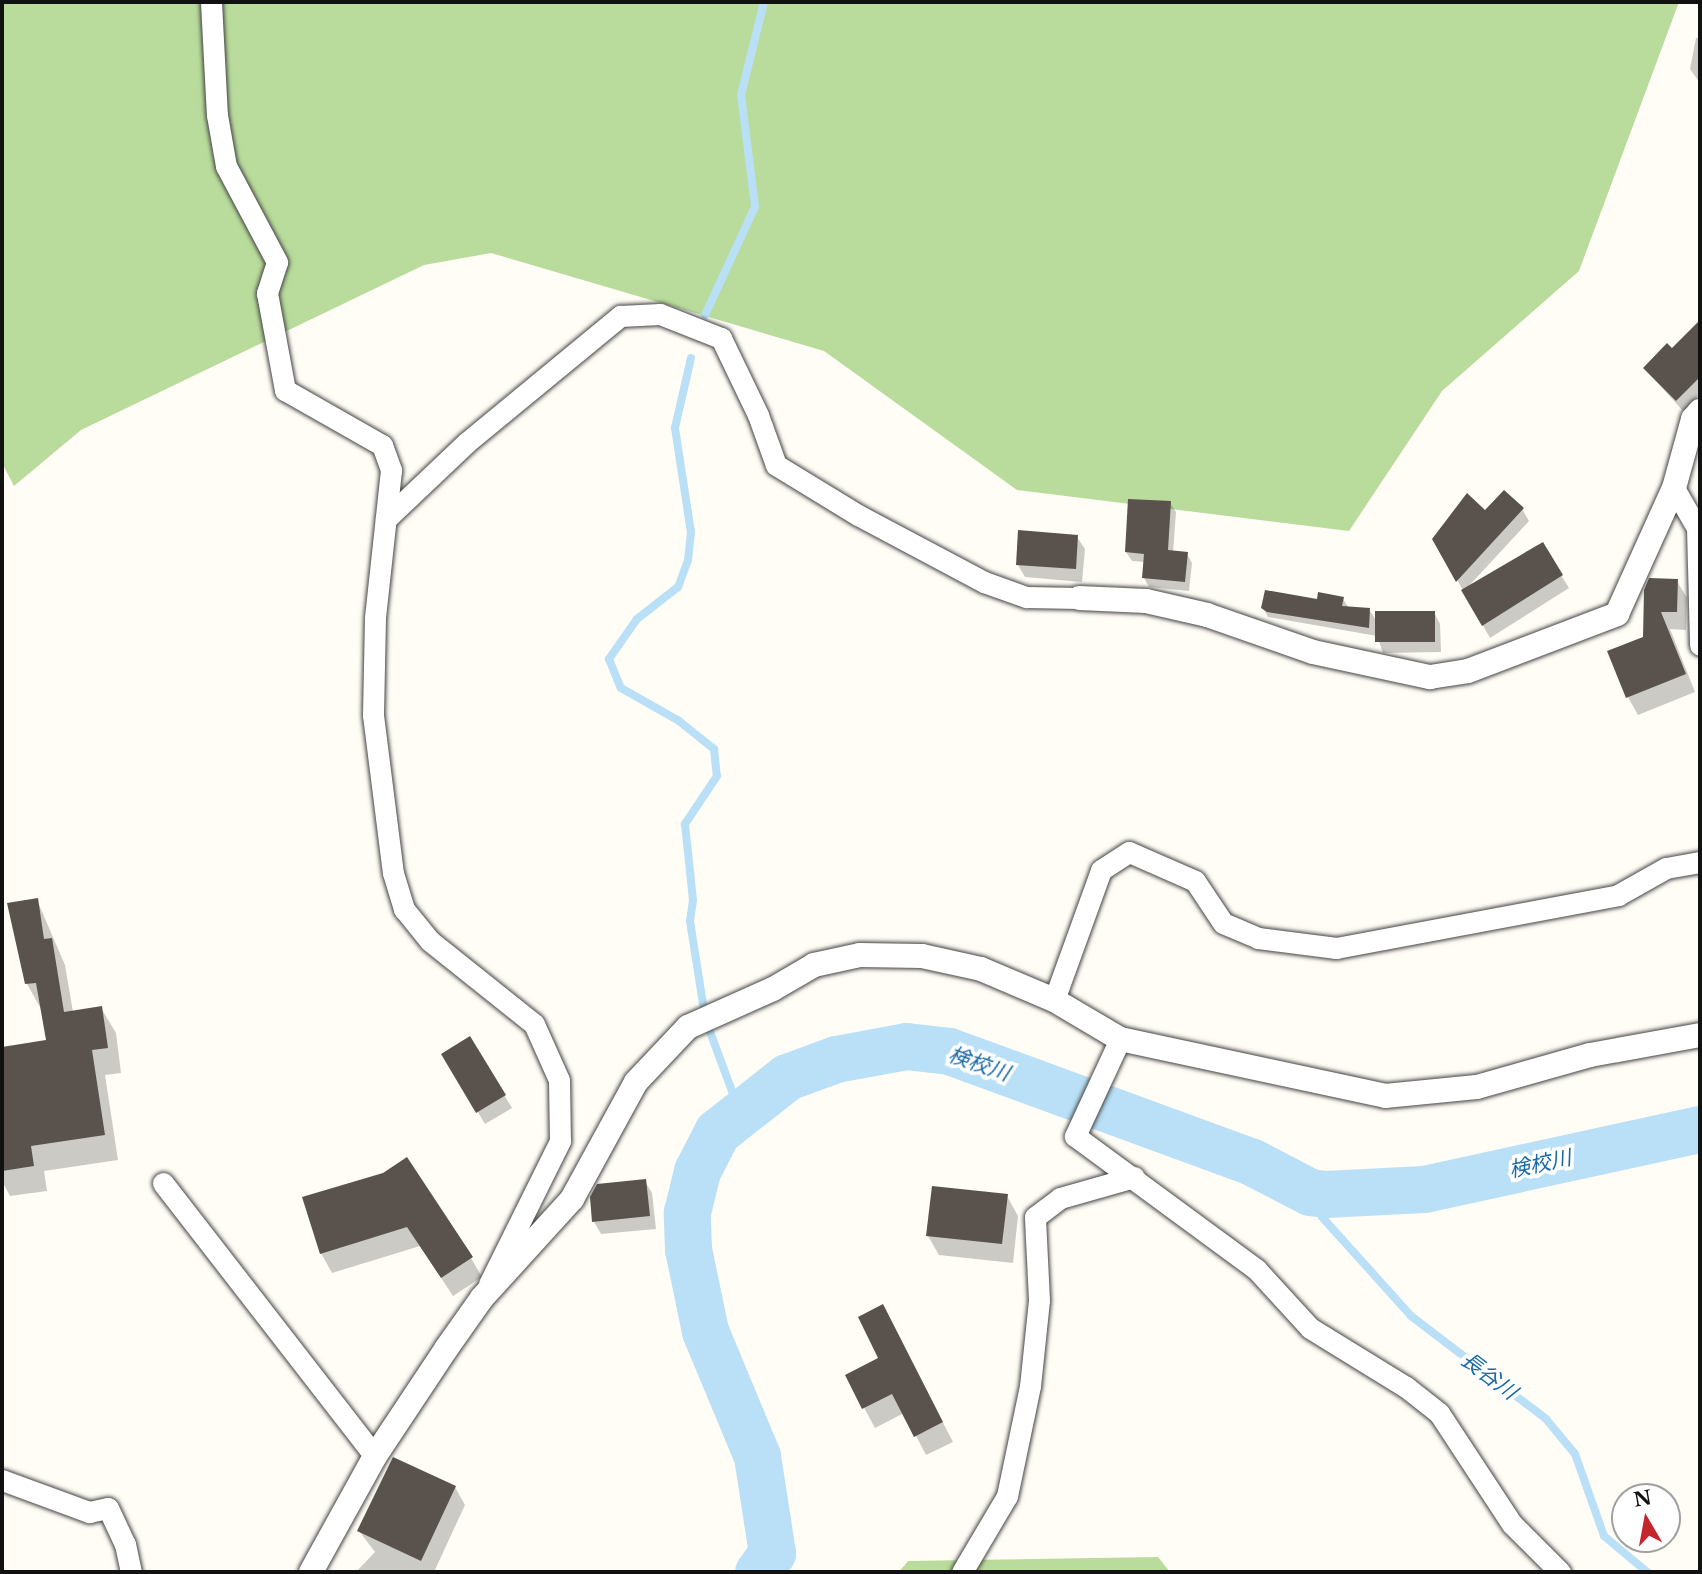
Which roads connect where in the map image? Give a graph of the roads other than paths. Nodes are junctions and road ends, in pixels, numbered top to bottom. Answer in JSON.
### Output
{"nodes":[{"id":1,"x":211,"y":2,"type":"edge"},
{"id":2,"x":1700,"y":411,"type":"edge"},
{"id":3,"x":1674,"y":488,"type":"junction"},
{"id":4,"x":386,"y":519,"type":"junction"},
{"id":5,"x":1079,"y":598,"type":"joint"},
{"id":6,"x":1700,"y":646,"type":"edge"},
{"id":7,"x":1700,"y":862,"type":"edge"},
{"id":8,"x":1054,"y":1000,"type":"junction"},
{"id":9,"x":1700,"y":1035,"type":"edge"},
{"id":10,"x":1121,"y":1038,"type":"junction"},
{"id":11,"x":1134,"y":1177,"type":"junction"},
{"id":12,"x":163,"y":1183,"type":"dead end"},
{"id":13,"x":482,"y":1298,"type":"junction"},
{"id":14,"x":375,"y":1457,"type":"junction"},
{"id":15,"x":2,"y":1480,"type":"edge"},
{"id":16,"x":131,"y":1572,"type":"edge"},
{"id":17,"x":311,"y":1572,"type":"edge"},
{"id":18,"x":961,"y":1572,"type":"edge"},
{"id":19,"x":1560,"y":1572,"type":"edge"}],
"edges":[{"from":1,"to":4,"type":"street"},
{"from":2,"to":3,"type":"street"},
{"from":3,"to":5,"type":"street"},
{"from":3,"to":6,"type":"street"},
{"from":4,"to":5,"type":"street"},
{"from":4,"to":13,"type":"street"},
{"from":7,"to":8,"type":"street"},
{"from":8,"to":10,"type":"street"},
{"from":8,"to":13,"type":"street"},
{"from":9,"to":10,"type":"street"},
{"from":10,"to":11,"type":"street"},
{"from":11,"to":18,"type":"street"},
{"from":11,"to":19,"type":"street"},
{"from":12,"to":14,"type":"street"},
{"from":13,"to":14,"type":"street"},
{"from":14,"to":17,"type":"street"},
{"from":15,"to":16,"type":"street"}]}
